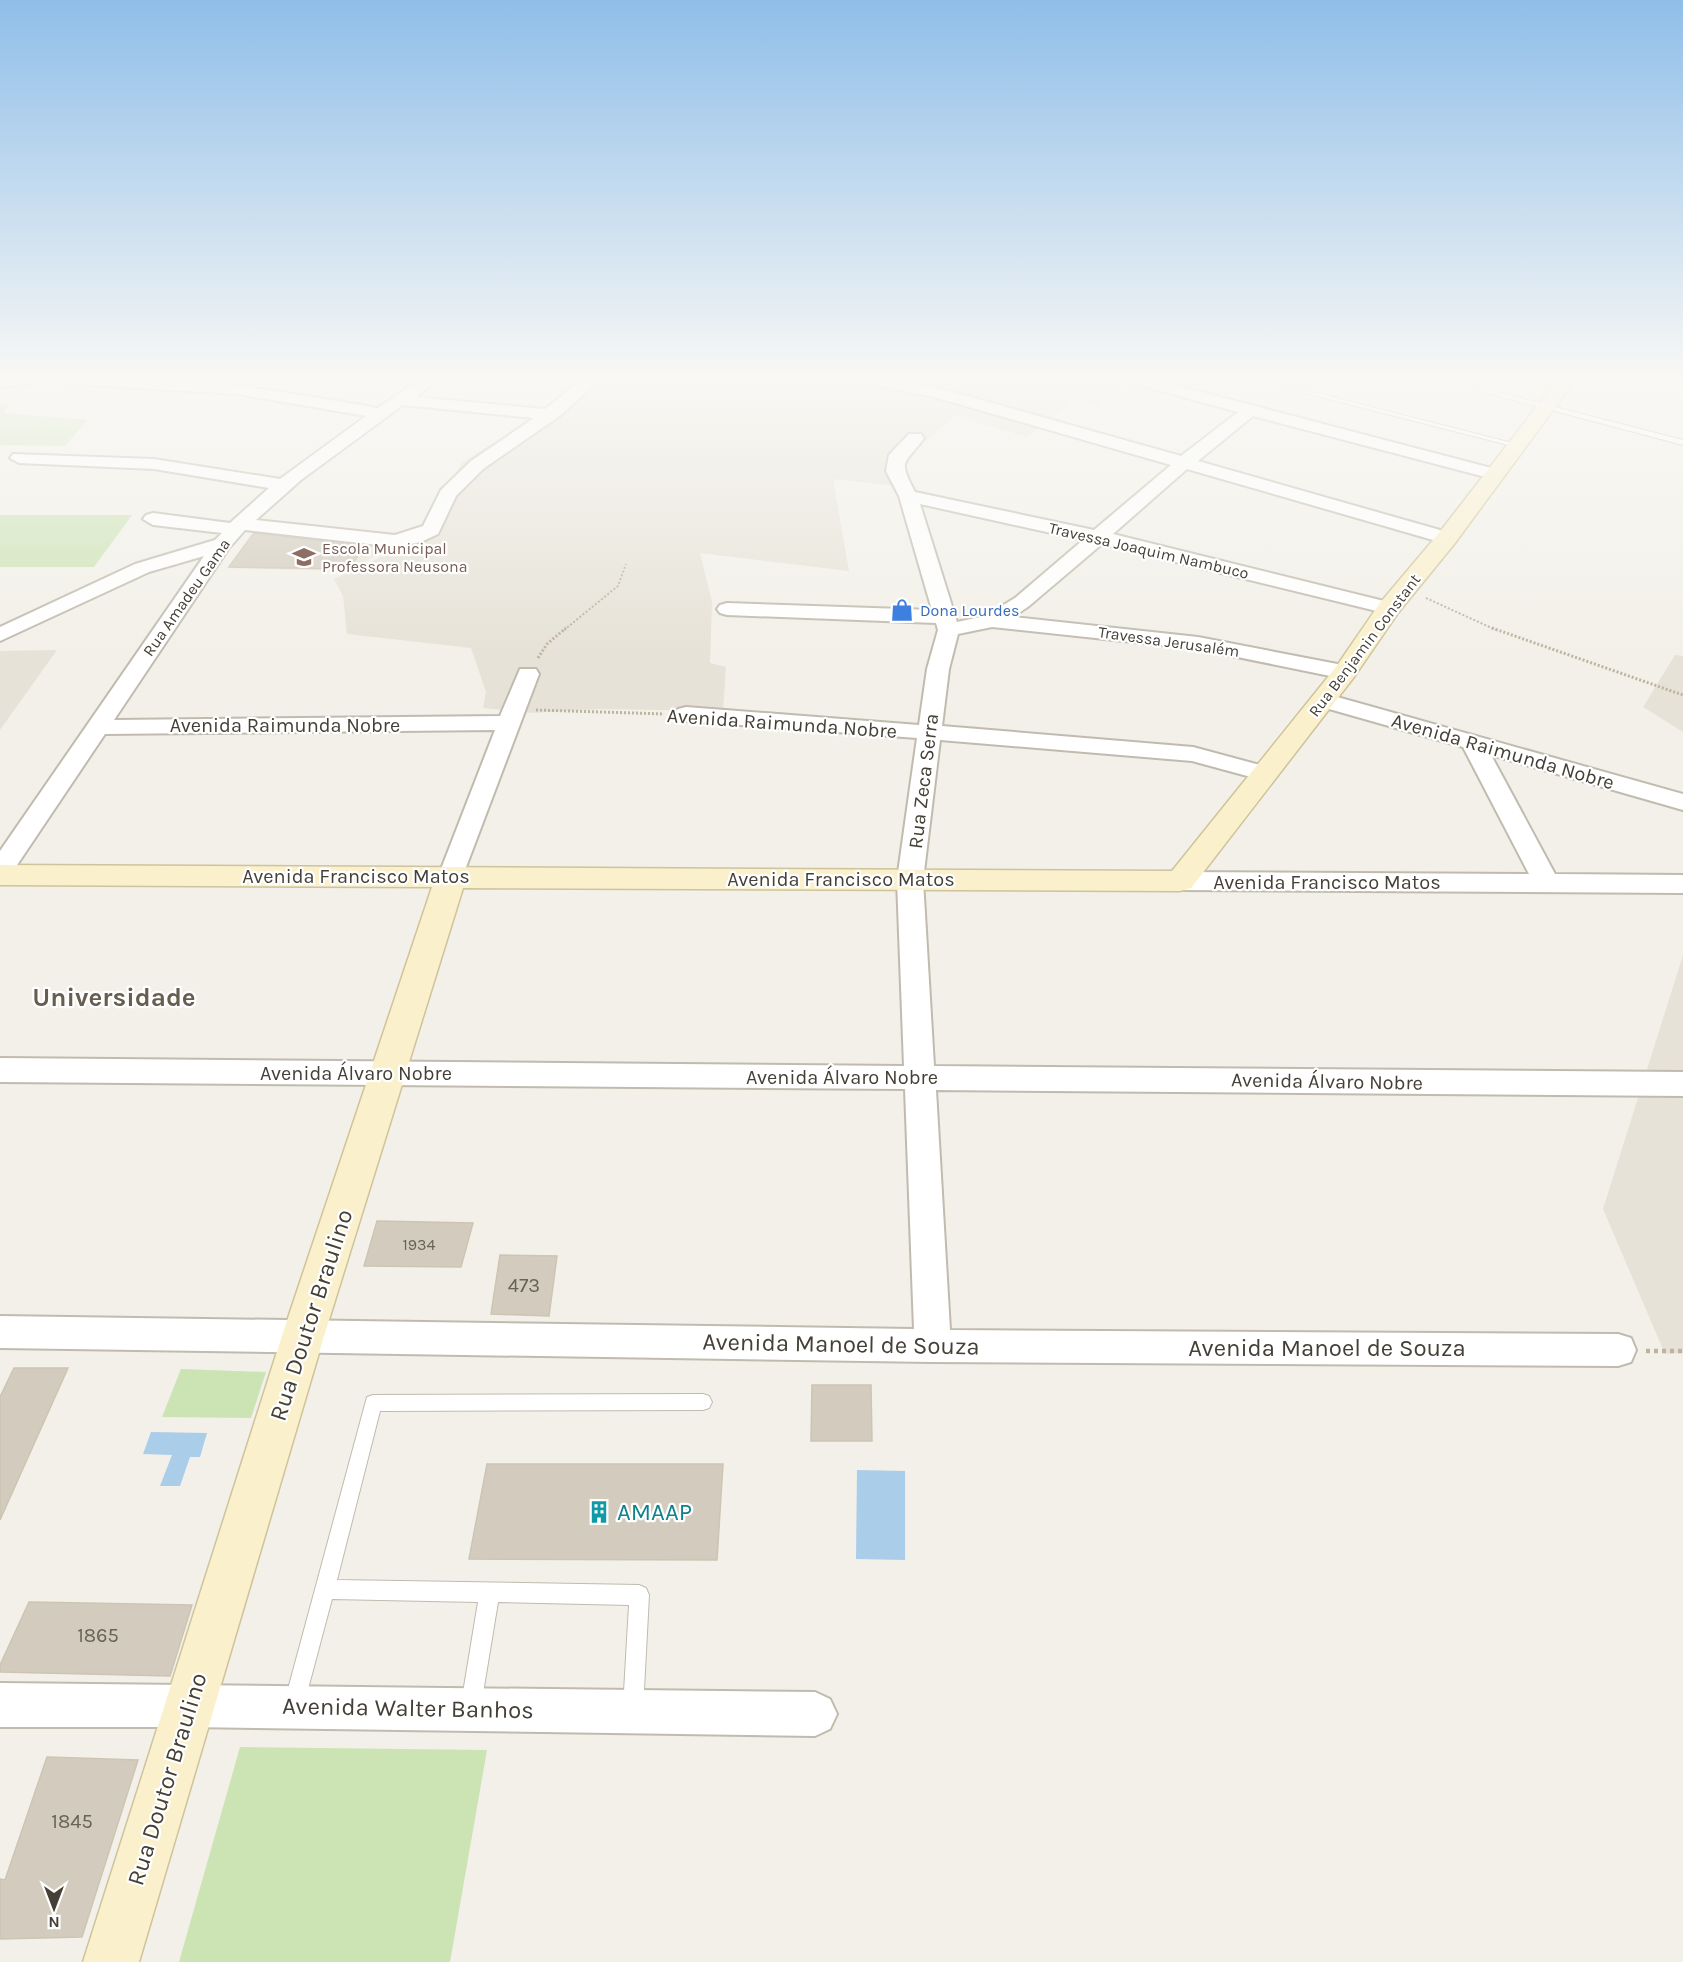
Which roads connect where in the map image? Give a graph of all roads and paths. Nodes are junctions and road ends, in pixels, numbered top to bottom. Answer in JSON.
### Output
{"nodes":[{"id":1,"x":196,"y":471,"type":"edge"},
{"id":2,"x":301,"y":471,"type":"edge"},
{"id":3,"x":471,"y":471,"type":"edge"},
{"id":4,"x":895,"y":471,"type":"edge"},
{"id":5,"x":1176,"y":471,"type":"edge"},
{"id":6,"x":1206,"y":471,"type":"edge"},
{"id":7,"x":1479,"y":471,"type":"edge"},
{"id":8,"x":1495,"y":471,"type":"edge"},
{"id":9,"x":1492,"y":474,"type":"junction"},
{"id":10,"x":283,"y":484,"type":"junction"},
{"id":11,"x":908,"y":496,"type":"junction"},
{"id":12,"x":153,"y":519,"type":"dead end"},
{"id":13,"x":232,"y":532,"type":"junction"},
{"id":14,"x":1099,"y":538,"type":"junction"},
{"id":15,"x":1447,"y":538,"type":"junction"},
{"id":16,"x":626,"y":564,"type":"dead end"},
{"id":17,"x":1405,"y":589,"type":"junction"},
{"id":18,"x":1389,"y":608,"type":"junction"},
{"id":19,"x":727,"y":609,"type":"dead end"},
{"id":20,"x":992,"y":621,"type":"junction"},
{"id":21,"x":946,"y":623,"type":"junction"},
{"id":22,"x":0,"y":635,"type":"edge"},
{"id":23,"x":1345,"y":672,"type":"junction"},
{"id":24,"x":528,"y":674,"type":"joint"},
{"id":25,"x":1683,"y":695,"type":"edge"},
{"id":26,"x":1323,"y":700,"type":"junction"},
{"id":27,"x":686,"y":714,"type":"joint"},
{"id":28,"x":512,"y":716,"type":"junction"},
{"id":29,"x":96,"y":727,"type":"junction"},
{"id":30,"x":928,"y":733,"type":"junction"},
{"id":31,"x":1472,"y":742,"type":"junction"},
{"id":32,"x":1262,"y":773,"type":"junction"},
{"id":33,"x":1683,"y":802,"type":"edge"},
{"id":34,"x":0,"y":872,"type":"edge"},
{"id":35,"x":451,"y":877,"type":"junction"},
{"id":36,"x":910,"y":880,"type":"junction"},
{"id":37,"x":1180,"y":881,"type":"junction"},
{"id":38,"x":1547,"y":884,"type":"junction"},
{"id":39,"x":1683,"y":884,"type":"edge"},
{"id":40,"x":0,"y":1070,"type":"edge"},
{"id":41,"x":388,"y":1073,"type":"junction"},
{"id":42,"x":921,"y":1077,"type":"junction"},
{"id":43,"x":1683,"y":1084,"type":"edge"},
{"id":44,"x":0,"y":1332,"type":"edge"},
{"id":45,"x":303,"y":1336,"type":"junction"},
{"id":46,"x":933,"y":1346,"type":"junction"},
{"id":47,"x":1618,"y":1350,"type":"joint"},
{"id":48,"x":1683,"y":1351,"type":"edge"},
{"id":49,"x":703,"y":1402,"type":"dead end"},
{"id":50,"x":325,"y":1589,"type":"junction"},
{"id":51,"x":490,"y":1591,"type":"junction"},
{"id":52,"x":0,"y":1705,"type":"edge"},
{"id":53,"x":190,"y":1705,"type":"junction"},
{"id":54,"x":294,"y":1706,"type":"junction"},
{"id":55,"x":470,"y":1709,"type":"junction"},
{"id":56,"x":633,"y":1711,"type":"junction"},
{"id":57,"x":815,"y":1714,"type":"dead end"},
{"id":58,"x":111,"y":1962,"type":"edge"}],
"edges":[{"from":1,"to":10,"type":"street"},
{"from":2,"to":10,"type":"street","name":"Rua Amadeu Gama"},
{"from":3,"to":13,"type":"street"},
{"from":4,"to":11,"type":"street"},
{"from":5,"to":14,"type":"street"},
{"from":6,"to":15,"type":"street"},
{"from":7,"to":9,"type":"street"},
{"from":8,"to":9,"type":"street","name":"Rua Benjamin Constant"},
{"from":9,"to":15,"type":"street","name":"Rua Benjamin Constant"},
{"from":10,"to":13,"type":"street","name":"Rua Amadeu Gama"},
{"from":11,"to":14,"type":"street","name":"Travessa Joaquim Nambuco"},
{"from":11,"to":21,"type":"street"},
{"from":12,"to":13,"type":"street"},
{"from":13,"to":22,"type":"street"},
{"from":13,"to":29,"type":"street","name":"Rua Amadeu Gama"},
{"from":14,"to":18,"type":"street","name":"Travessa Joaquim Nambuco"},
{"from":14,"to":20,"type":"street"},
{"from":15,"to":17,"type":"street","name":"Rua Benjamin Constant"},
{"from":16,"to":24,"type":"path"},
{"from":17,"to":18,"type":"street","name":"Rua Benjamin Constant"},
{"from":17,"to":25,"type":"path"},
{"from":18,"to":23,"type":"street","name":"Rua Benjamin Constant"},
{"from":19,"to":21,"type":"street"},
{"from":20,"to":21,"type":"street"},
{"from":20,"to":23,"type":"street","name":"Travessa Jerusalém"},
{"from":21,"to":30,"type":"street","name":"Rua Zeca Serra"},
{"from":23,"to":26,"type":"street","name":"Rua Benjamin Constant"},
{"from":24,"to":28,"type":"street","name":"Rua Doutor Braulino"},
{"from":26,"to":31,"type":"street","name":"Avenida Raimunda Nobre"},
{"from":26,"to":32,"type":"street","name":"Rua Benjamin Constant"},
{"from":27,"to":28,"type":"path","name":"Avenida Raimunda Nobre"},
{"from":27,"to":30,"type":"street","name":"Avenida Raimunda Nobre"},
{"from":28,"to":29,"type":"street","name":"Avenida Raimunda Nobre"},
{"from":28,"to":35,"type":"street","name":"Rua Doutor Braulino"},
{"from":29,"to":34,"type":"street","name":"Rua Amadeu Gama"},
{"from":30,"to":32,"type":"street","name":"Avenida Raimunda Nobre"},
{"from":30,"to":36,"type":"street","name":"Rua Zeca Serra"},
{"from":31,"to":33,"type":"street","name":"Avenida Raimunda Nobre"},
{"from":31,"to":38,"type":"street"},
{"from":32,"to":37,"type":"street","name":"Rua Benjamin Constant"},
{"from":34,"to":35,"type":"street","name":"Avenida Francisco Matos"},
{"from":35,"to":36,"type":"street","name":"Avenida Francisco Matos"},
{"from":35,"to":41,"type":"street","name":"Rua Doutor Braulino"},
{"from":36,"to":37,"type":"street","name":"Avenida Francisco Matos"},
{"from":36,"to":42,"type":"street","name":"Rua Zeca Serra"},
{"from":37,"to":38,"type":"street","name":"Avenida Francisco Matos"},
{"from":38,"to":39,"type":"street","name":"Avenida Francisco Matos"},
{"from":40,"to":41,"type":"street","name":"Avenida Álvaro Nobre"},
{"from":41,"to":42,"type":"street","name":"Avenida Álvaro Nobre"},
{"from":41,"to":45,"type":"street","name":"Rua Doutor Braulino"},
{"from":42,"to":43,"type":"street","name":"Avenida Álvaro Nobre"},
{"from":42,"to":46,"type":"street","name":"Rua Zeca Serra"},
{"from":44,"to":45,"type":"street","name":"Avenida Manoel de Souza"},
{"from":45,"to":46,"type":"street","name":"Avenida Manoel de Souza"},
{"from":45,"to":53,"type":"street","name":"Rua Doutor Braulino"},
{"from":46,"to":47,"type":"street","name":"Avenida Manoel de Souza"},
{"from":47,"to":48,"type":"path"},
{"from":49,"to":50,"type":"lane"},
{"from":50,"to":51,"type":"lane"},
{"from":50,"to":54,"type":"lane"},
{"from":51,"to":55,"type":"lane"},
{"from":51,"to":56,"type":"lane"},
{"from":52,"to":53,"type":"street","name":"Avenida Walter Banhos"},
{"from":53,"to":54,"type":"street","name":"Avenida Walter Banhos"},
{"from":53,"to":58,"type":"street","name":"Rua Doutor Braulino"},
{"from":54,"to":55,"type":"street","name":"Avenida Walter Banhos"},
{"from":55,"to":56,"type":"street","name":"Avenida Walter Banhos"},
{"from":56,"to":57,"type":"street","name":"Avenida Walter Banhos"}]}
